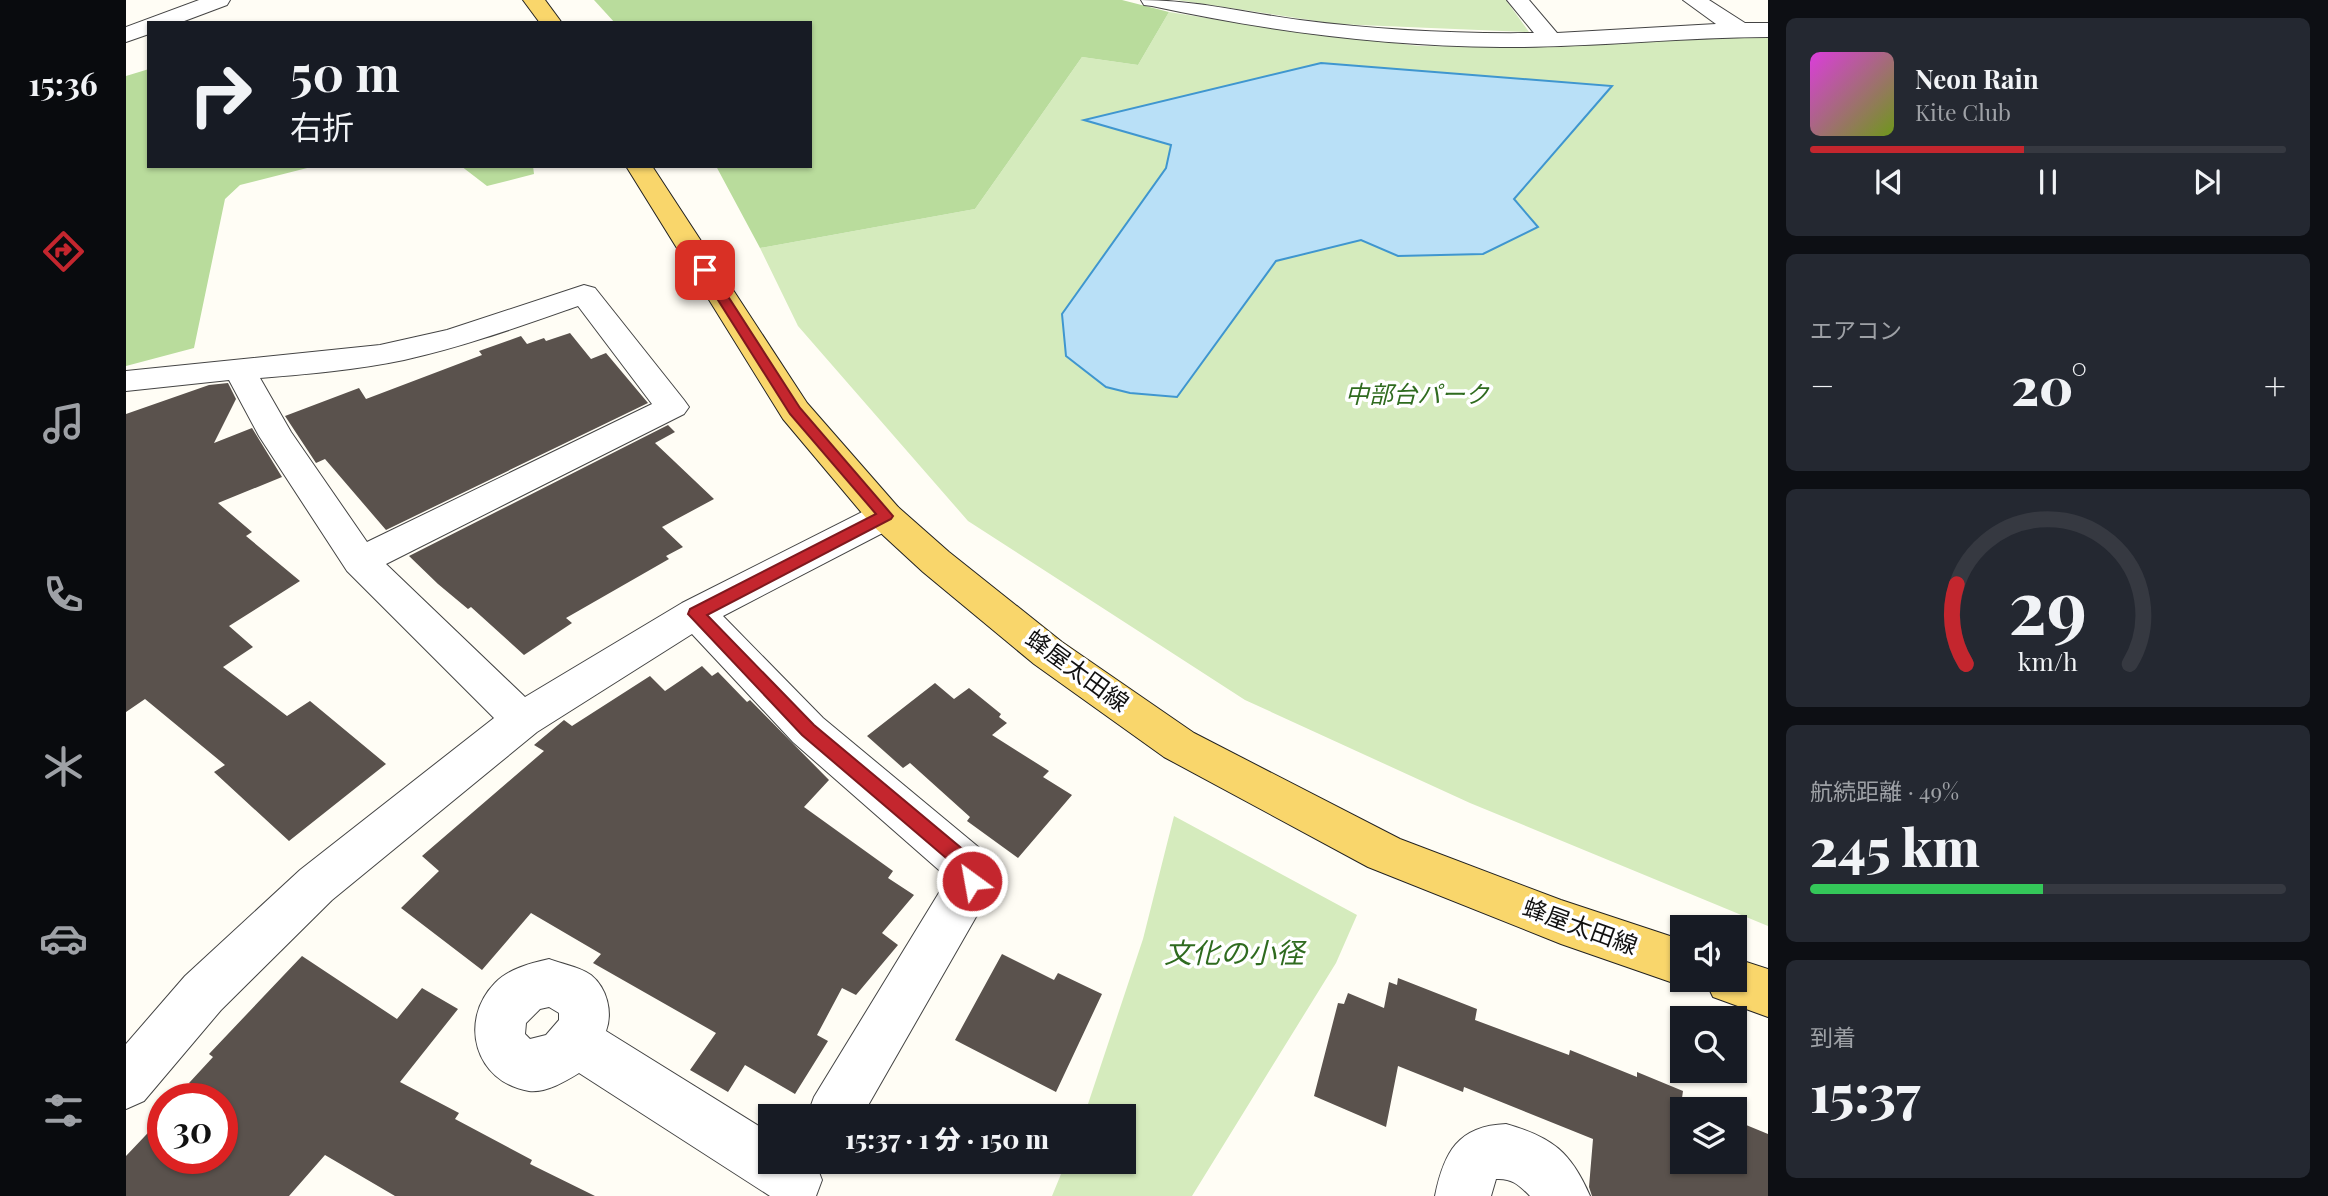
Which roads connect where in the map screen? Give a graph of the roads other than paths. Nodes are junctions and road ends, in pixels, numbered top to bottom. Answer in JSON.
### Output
{"nodes":[{"id":1,"x":219,"y":0,"type":"edge"},
{"id":2,"x":534,"y":0,"type":"edge"},
{"id":3,"x":1152,"y":0,"type":"edge"},
{"id":4,"x":1518,"y":0,"type":"edge"},
{"id":5,"x":1694,"y":0,"type":"edge"},
{"id":6,"x":163,"y":21,"type":"edge"},
{"id":7,"x":550,"y":21,"type":"edge"},
{"id":8,"x":147,"y":27,"type":"edge"},
{"id":9,"x":1739,"y":29,"type":"junction"},
{"id":10,"x":1768,"y":30,"type":"edge"},
{"id":11,"x":126,"y":35,"type":"edge"},
{"id":12,"x":1550,"y":40,"type":"junction"},
{"id":13,"x":640,"y":168,"type":"edge"},
{"id":14,"x":240,"y":371,"type":"junction"},
{"id":15,"x":126,"y":381,"type":"edge"},
{"id":16,"x":885,"y":516,"type":"junction"},
{"id":17,"x":360,"y":561,"type":"junction"},
{"id":18,"x":696,"y":614,"type":"junction"},
{"id":19,"x":522,"y":720,"type":"junction"},
{"id":20,"x":1670,"y":959,"type":"edge"},
{"id":21,"x":1747,"y":986,"type":"edge"},
{"id":22,"x":1768,"y":993,"type":"edge"},
{"id":23,"x":576,"y":1041,"type":"dead end"},
{"id":24,"x":126,"y":1083,"type":"edge"},
{"id":25,"x":840,"y":1104,"type":"edge"},
{"id":26,"x":796,"y":1179,"type":"edge"},
{"id":27,"x":1463,"y":1196,"type":"edge"},
{"id":28,"x":1562,"y":1196,"type":"edge"}],
"edges":[{"from":1,"to":6,"type":"street"},
{"from":2,"to":7,"type":"main road"},
{"from":3,"to":12,"type":"street"},
{"from":4,"to":12,"type":"street"},
{"from":5,"to":9,"type":"street"},
{"from":8,"to":11,"type":"street"},
{"from":9,"to":10,"type":"street"},
{"from":9,"to":12,"type":"street"},
{"from":13,"to":16,"type":"main road","name":"蜂屋太田線"},
{"from":14,"to":15,"type":"street"},
{"from":14,"to":17,"type":"street"},
{"from":14,"to":17,"type":"street"},
{"from":16,"to":18,"type":"street"},
{"from":16,"to":20,"type":"main road","name":"蜂屋太田線"},
{"from":17,"to":19,"type":"street"},
{"from":18,"to":19,"type":"street"},
{"from":18,"to":25,"type":"street"},
{"from":19,"to":24,"type":"street"},
{"from":21,"to":22,"type":"main road"},
{"from":23,"to":26,"type":"street"},
{"from":27,"to":28,"type":"street"}]}
